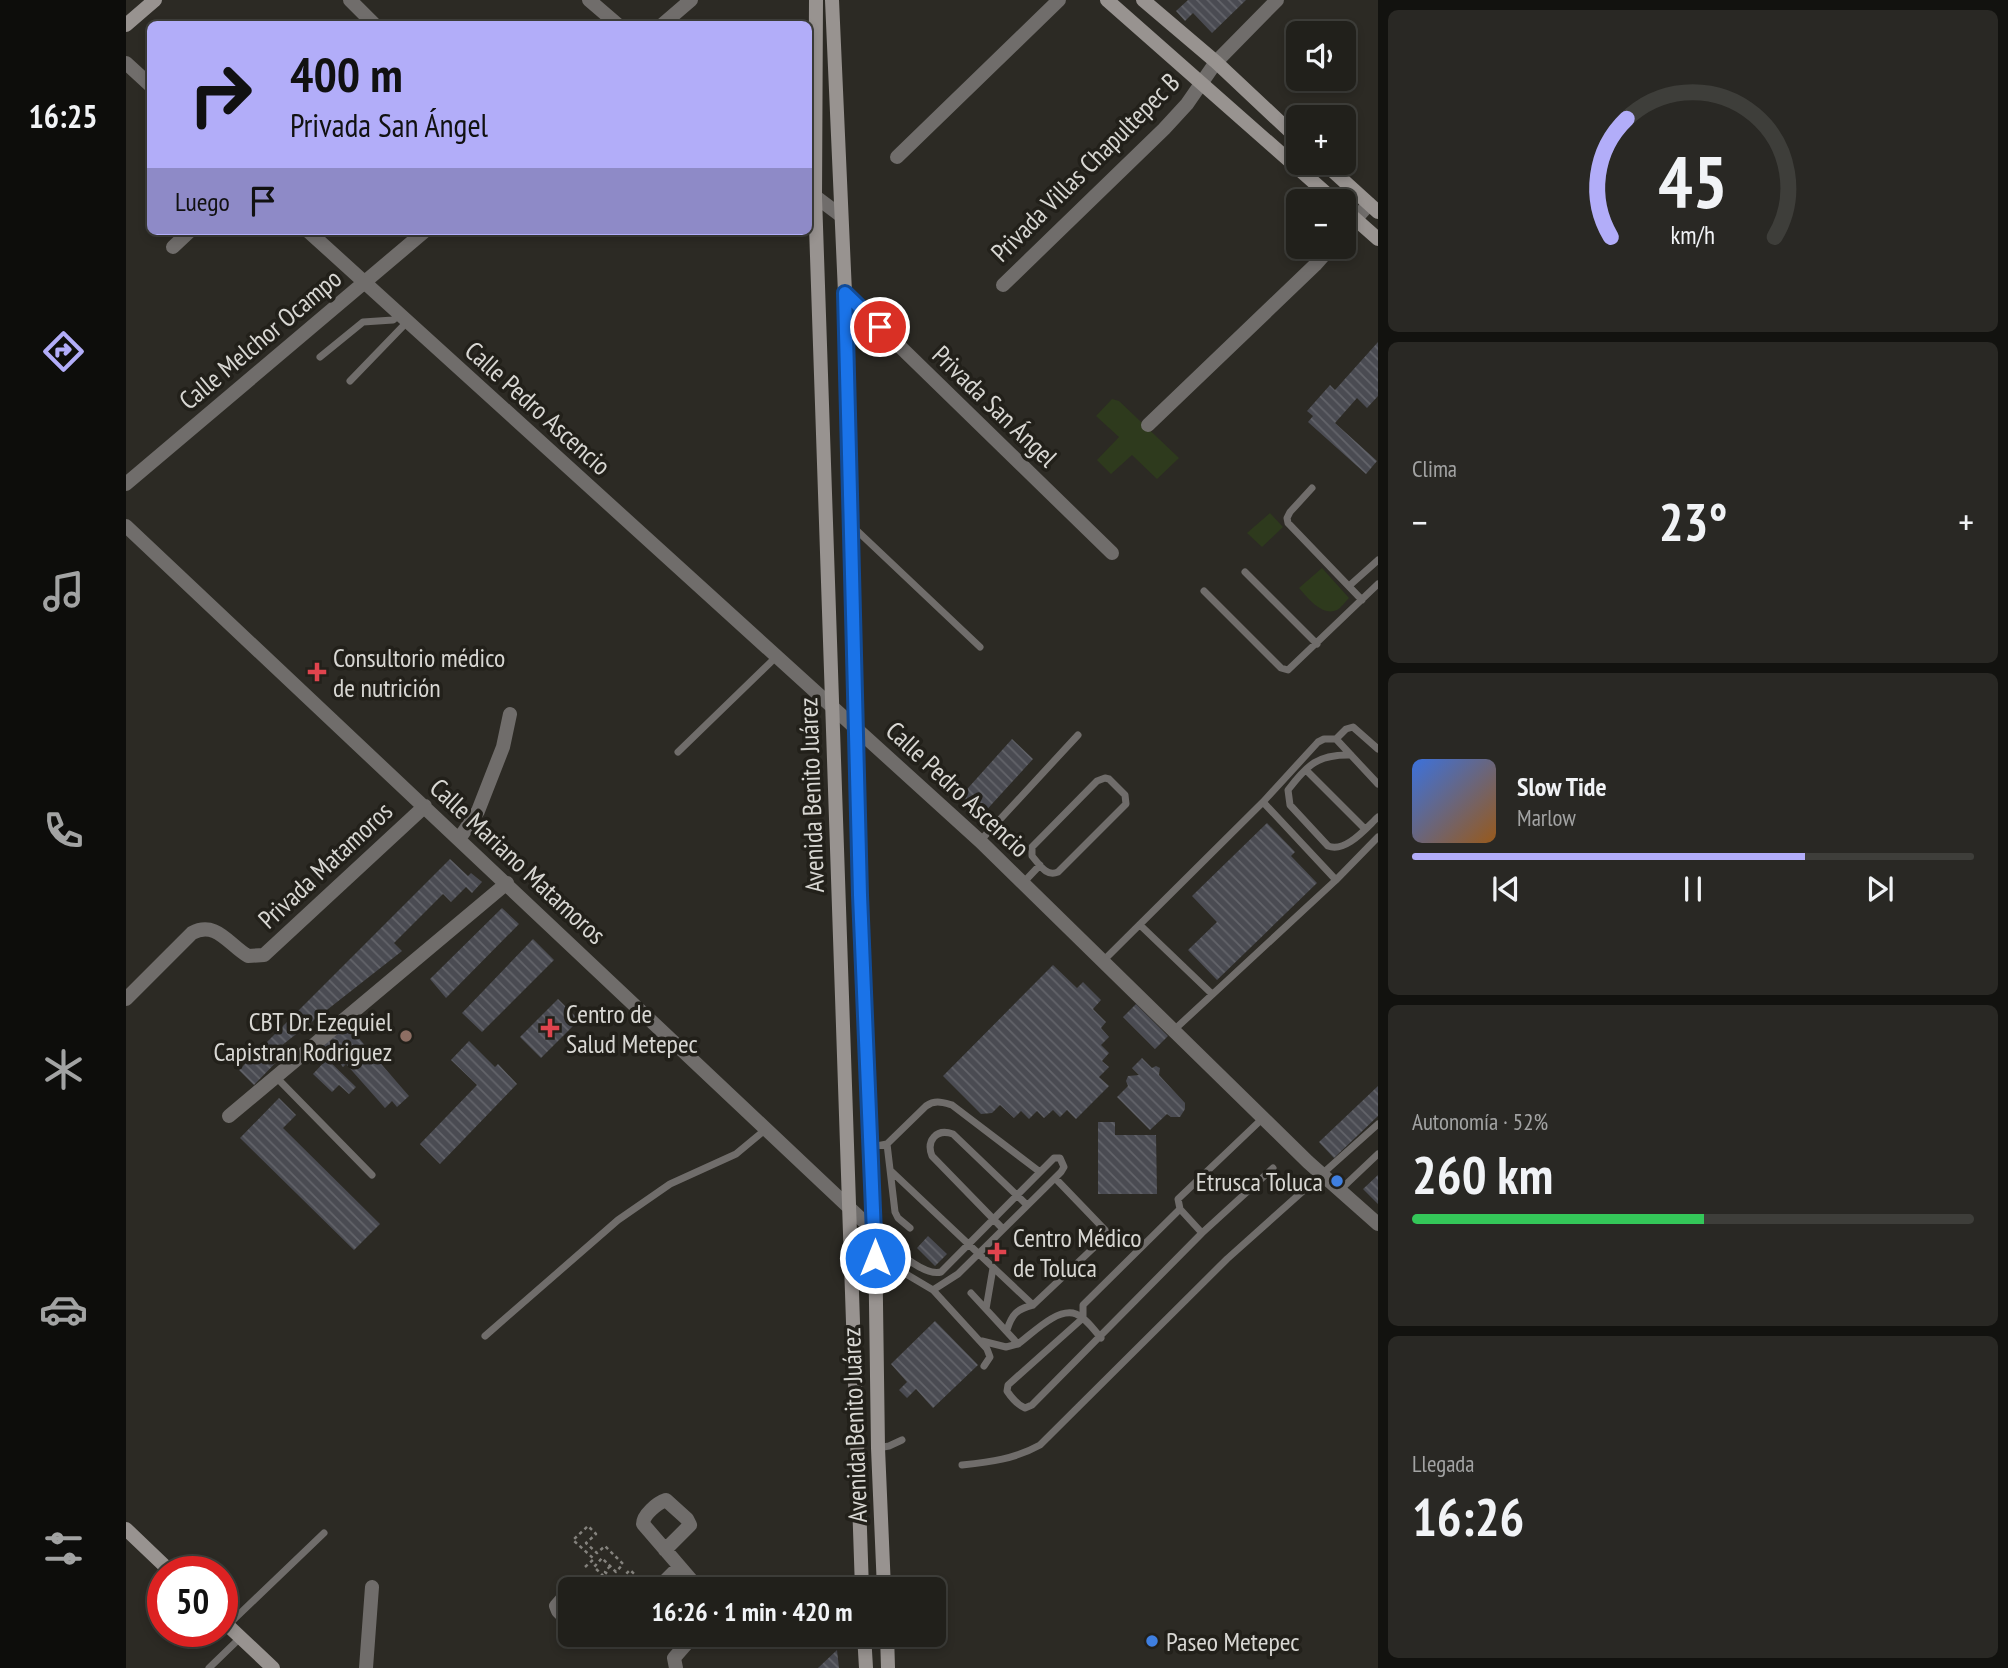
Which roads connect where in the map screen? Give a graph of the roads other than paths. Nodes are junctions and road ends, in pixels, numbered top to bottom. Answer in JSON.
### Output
{"nodes":[{"id":1,"x":155,"y":0,"type":"edge"},
{"id":2,"x":350,"y":0,"type":"edge"},
{"id":3,"x":589,"y":0,"type":"edge"},
{"id":4,"x":691,"y":0,"type":"edge"},
{"id":5,"x":816,"y":0,"type":"edge"},
{"id":6,"x":832,"y":0,"type":"edge"},
{"id":7,"x":1059,"y":0,"type":"edge"},
{"id":8,"x":1107,"y":0,"type":"edge"},
{"id":9,"x":1143,"y":0,"type":"edge"},
{"id":10,"x":1277,"y":0,"type":"edge"},
{"id":11,"x":371,"y":21,"type":"edge"},
{"id":12,"x":614,"y":21,"type":"edge"},
{"id":13,"x":666,"y":21,"type":"edge"},
{"id":14,"x":126,"y":25,"type":"edge"},
{"id":15,"x":1216,"y":62,"type":"junction"},
{"id":16,"x":126,"y":63,"type":"edge"},
{"id":17,"x":147,"y":82,"type":"edge"},
{"id":18,"x":1202,"y":83,"type":"junction"},
{"id":19,"x":1286,"y":128,"type":"edge"},
{"id":20,"x":1286,"y":142,"type":"edge"},
{"id":21,"x":1277,"y":148,"type":"junction"},
{"id":22,"x":897,"y":157,"type":"dead end"},
{"id":23,"x":1337,"y":175,"type":"edge"},
{"id":24,"x":1322,"y":189,"type":"edge"},
{"id":25,"x":812,"y":194,"type":"edge"},
{"id":26,"x":1374,"y":208,"type":"edge"},
{"id":27,"x":840,"y":215,"type":"junction"},
{"id":28,"x":1356,"y":219,"type":"edge"},
{"id":29,"x":1356,"y":221,"type":"edge"},
{"id":30,"x":1375,"y":231,"type":"edge"},
{"id":31,"x":186,"y":235,"type":"edge"},
{"id":32,"x":313,"y":235,"type":"edge"},
{"id":33,"x":420,"y":235,"type":"edge"},
{"id":34,"x":173,"y":247,"type":"dead end"},
{"id":35,"x":1320,"y":259,"type":"edge"},
{"id":36,"x":364,"y":283,"type":"junction"},
{"id":37,"x":1003,"y":285,"type":"dead end"},
{"id":38,"x":845,"y":293,"type":"junction"},
{"id":39,"x":403,"y":318,"type":"junction"},
{"id":40,"x":320,"y":357,"type":"dead end"},
{"id":41,"x":350,"y":382,"type":"dead end"},
{"id":42,"x":1148,"y":425,"type":"dead end"},
{"id":43,"x":126,"y":484,"type":"edge"},
{"id":44,"x":1312,"y":488,"type":"dead end"},
{"id":45,"x":852,"y":525,"type":"junction"},
{"id":46,"x":126,"y":526,"type":"edge"},
{"id":47,"x":1112,"y":553,"type":"dead end"},
{"id":48,"x":1378,"y":560,"type":"edge"},
{"id":49,"x":1245,"y":572,"type":"dead end"},
{"id":50,"x":1378,"y":584,"type":"edge"},
{"id":51,"x":1349,"y":586,"type":"junction"},
{"id":52,"x":1204,"y":592,"type":"dead end"},
{"id":53,"x":1362,"y":600,"type":"junction"},
{"id":54,"x":1317,"y":644,"type":"junction"},
{"id":55,"x":980,"y":647,"type":"dead end"},
{"id":56,"x":776,"y":657,"type":"junction"},
{"id":57,"x":833,"y":709,"type":"junction"},
{"id":58,"x":510,"y":714,"type":"dead end"},
{"id":59,"x":855,"y":727,"type":"junction"},
{"id":60,"x":1078,"y":735,"type":"dead end"},
{"id":61,"x":1336,"y":739,"type":"junction"},
{"id":62,"x":1378,"y":750,"type":"edge"},
{"id":63,"x":678,"y":752,"type":"dead end"},
{"id":64,"x":1350,"y":755,"type":"junction"},
{"id":65,"x":1306,"y":770,"type":"junction"},
{"id":66,"x":1378,"y":784,"type":"edge"},
{"id":67,"x":1262,"y":802,"type":"junction"},
{"id":68,"x":425,"y":806,"type":"junction"},
{"id":69,"x":1378,"y":817,"type":"edge"},
{"id":70,"x":1364,"y":828,"type":"junction"},
{"id":71,"x":1378,"y":837,"type":"edge"},
{"id":72,"x":459,"y":839,"type":"junction"},
{"id":73,"x":981,"y":841,"type":"junction"},
{"id":74,"x":1040,"y":865,"type":"junction"},
{"id":75,"x":1336,"y":880,"type":"junction"},
{"id":76,"x":506,"y":883,"type":"junction"},
{"id":77,"x":1023,"y":883,"type":"junction"},
{"id":78,"x":1140,"y":925,"type":"junction"},
{"id":79,"x":1103,"y":961,"type":"junction"},
{"id":80,"x":1212,"y":994,"type":"junction"},
{"id":81,"x":126,"y":999,"type":"edge"},
{"id":82,"x":1174,"y":1030,"type":"junction"},
{"id":83,"x":276,"y":1077,"type":"junction"},
{"id":84,"x":229,"y":1116,"type":"dead end"},
{"id":85,"x":1264,"y":1118,"type":"junction"},
{"id":86,"x":1378,"y":1124,"type":"edge"},
{"id":87,"x":765,"y":1130,"type":"junction"},
{"id":88,"x":887,"y":1143,"type":"junction"},
{"id":89,"x":870,"y":1147,"type":"junction"},
{"id":90,"x":1378,"y":1154,"type":"edge"},
{"id":91,"x":1273,"y":1168,"type":"dead end"},
{"id":92,"x":891,"y":1171,"type":"junction"},
{"id":93,"x":1040,"y":1172,"type":"junction"},
{"id":94,"x":372,"y":1175,"type":"dead end"},
{"id":95,"x":1323,"y":1175,"type":"junction"},
{"id":96,"x":1055,"y":1178,"type":"junction"},
{"id":97,"x":1340,"y":1190,"type":"junction"},
{"id":98,"x":1017,"y":1195,"type":"junction"},
{"id":99,"x":1027,"y":1205,"type":"junction"},
{"id":100,"x":848,"y":1209,"type":"junction"},
{"id":101,"x":1180,"y":1209,"type":"junction"},
{"id":102,"x":992,"y":1220,"type":"junction"},
{"id":103,"x":1378,"y":1224,"type":"edge"},
{"id":104,"x":910,"y":1228,"type":"dead end"},
{"id":105,"x":1003,"y":1229,"type":"junction"},
{"id":106,"x":875,"y":1232,"type":"junction"},
{"id":107,"x":1202,"y":1233,"type":"junction"},
{"id":108,"x":969,"y":1245,"type":"junction"},
{"id":109,"x":978,"y":1254,"type":"junction"},
{"id":110,"x":993,"y":1269,"type":"junction"},
{"id":111,"x":874,"y":1283,"type":"junction"},
{"id":112,"x":933,"y":1290,"type":"junction"},
{"id":113,"x":971,"y":1293,"type":"dead end"},
{"id":114,"x":1033,"y":1305,"type":"junction"},
{"id":115,"x":986,"y":1309,"type":"junction"},
{"id":116,"x":1083,"y":1318,"type":"junction"},
{"id":117,"x":1007,"y":1331,"type":"junction"},
{"id":118,"x":485,"y":1336,"type":"dead end"},
{"id":119,"x":1101,"y":1338,"type":"junction"},
{"id":120,"x":981,"y":1341,"type":"junction"},
{"id":121,"x":1018,"y":1344,"type":"junction"},
{"id":122,"x":984,"y":1366,"type":"dead end"},
{"id":123,"x":902,"y":1440,"type":"dead end"},
{"id":124,"x":878,"y":1448,"type":"junction"},
{"id":125,"x":962,"y":1465,"type":"dead end"},
{"id":126,"x":126,"y":1529,"type":"edge"},
{"id":127,"x":324,"y":1533,"type":"dead end"},
{"id":128,"x":665,"y":1550,"type":"dead end"},
{"id":129,"x":154,"y":1556,"type":"edge"},
{"id":130,"x":679,"y":1567,"type":"junction"},
{"id":131,"x":669,"y":1577,"type":"edge"},
{"id":132,"x":688,"y":1577,"type":"edge"},
{"id":133,"x":862,"y":1577,"type":"edge"},
{"id":134,"x":883,"y":1577,"type":"edge"},
{"id":135,"x":372,"y":1587,"type":"dead end"},
{"id":136,"x":238,"y":1611,"type":"edge"},
{"id":137,"x":240,"y":1637,"type":"joint"},
{"id":138,"x":684,"y":1647,"type":"edge"},
{"id":139,"x":865,"y":1647,"type":"edge"},
{"id":140,"x":887,"y":1647,"type":"edge"},
{"id":141,"x":209,"y":1668,"type":"edge"},
{"id":142,"x":273,"y":1668,"type":"edge"},
{"id":143,"x":366,"y":1668,"type":"edge"},
{"id":144,"x":676,"y":1668,"type":"edge"},
{"id":145,"x":866,"y":1668,"type":"edge"},
{"id":146,"x":888,"y":1668,"type":"edge"}],
"edges":[{"from":1,"to":14,"type":"main road"},
{"from":2,"to":11,"type":"street"},
{"from":3,"to":12,"type":"street"},
{"from":4,"to":13,"type":"street"},
{"from":5,"to":25,"type":"main road","name":"Avenida Benito Juárez"},
{"from":6,"to":27,"type":"main road","name":"Avenida Benito Juárez"},
{"from":7,"to":22,"type":"street"},
{"from":8,"to":18,"type":"main road"},
{"from":9,"to":15,"type":"main road"},
{"from":10,"to":15,"type":"street","name":"Privada Villas Chapultepec B"},
{"from":15,"to":18,"type":"street","name":"Privada Villas Chapultepec B"},
{"from":15,"to":19,"type":"main road"},
{"from":16,"to":17,"type":"street"},
{"from":18,"to":21,"type":"main road"},
{"from":18,"to":37,"type":"street","name":"Privada Villas Chapultepec B"},
{"from":20,"to":21,"type":"main road"},
{"from":21,"to":24,"type":"main road"},
{"from":23,"to":26,"type":"main road"},
{"from":25,"to":27,"type":"street"},
{"from":25,"to":57,"type":"main road","name":"Avenida Benito Juárez"},
{"from":26,"to":28,"type":"street"},
{"from":27,"to":38,"type":"main road","name":"Avenida Benito Juárez"},
{"from":29,"to":30,"type":"main road"},
{"from":31,"to":34,"type":"street"},
{"from":32,"to":36,"type":"street","name":"Calle Pedro Ascencio"},
{"from":33,"to":36,"type":"street","name":"Calle Melchor Ocampo"},
{"from":35,"to":42,"type":"street"},
{"from":36,"to":39,"type":"street","name":"Calle Pedro Ascencio"},
{"from":36,"to":43,"type":"street","name":"Calle Melchor Ocampo"},
{"from":38,"to":45,"type":"main road","name":"Avenida Benito Juárez"},
{"from":38,"to":47,"type":"street","name":"Privada San Ángel"},
{"from":39,"to":40,"type":"lane"},
{"from":39,"to":41,"type":"lane"},
{"from":39,"to":56,"type":"street","name":"Calle Pedro Ascencio"},
{"from":44,"to":51,"type":"lane"},
{"from":45,"to":55,"type":"lane"},
{"from":45,"to":59,"type":"main road","name":"Avenida Benito Juárez"},
{"from":46,"to":68,"type":"street","name":"Calle Mariano Matamoros"},
{"from":48,"to":51,"type":"lane"},
{"from":49,"to":54,"type":"lane"},
{"from":50,"to":53,"type":"lane"},
{"from":51,"to":53,"type":"lane"},
{"from":52,"to":54,"type":"lane"},
{"from":53,"to":54,"type":"lane"},
{"from":56,"to":57,"type":"street","name":"Calle Pedro Ascencio"},
{"from":56,"to":63,"type":"lane"},
{"from":57,"to":59,"type":"street","name":"Calle Pedro Ascencio"},
{"from":57,"to":100,"type":"main road","name":"Avenida Benito Juárez"},
{"from":58,"to":72,"type":"street"},
{"from":59,"to":73,"type":"street","name":"Calle Pedro Ascencio"},
{"from":59,"to":89,"type":"main road","name":"Avenida Benito Juárez"},
{"from":60,"to":73,"type":"lane"},
{"from":61,"to":62,"type":"lane"},
{"from":61,"to":64,"type":"lane"},
{"from":61,"to":67,"type":"lane"},
{"from":64,"to":65,"type":"lane"},
{"from":64,"to":66,"type":"lane"},
{"from":65,"to":70,"type":"lane"},
{"from":65,"to":70,"type":"lane"},
{"from":67,"to":75,"type":"lane"},
{"from":67,"to":78,"type":"lane"},
{"from":68,"to":72,"type":"street","name":"Calle Mariano Matamoros"},
{"from":68,"to":81,"type":"street","name":"Privada Matamoros"},
{"from":69,"to":70,"type":"lane"},
{"from":71,"to":75,"type":"lane"},
{"from":72,"to":76,"type":"street","name":"Calle Mariano Matamoros"},
{"from":73,"to":77,"type":"street","name":"Calle Pedro Ascencio"},
{"from":74,"to":74,"type":"lane"},
{"from":74,"to":77,"type":"lane"},
{"from":75,"to":80,"type":"lane"},
{"from":76,"to":83,"type":"street"},
{"from":76,"to":87,"type":"street","name":"Calle Mariano Matamoros"},
{"from":77,"to":79,"type":"street","name":"Calle Pedro Ascencio"},
{"from":78,"to":79,"type":"lane"},
{"from":78,"to":80,"type":"lane"},
{"from":79,"to":82,"type":"street","name":"Calle Pedro Ascencio"},
{"from":80,"to":82,"type":"lane"},
{"from":82,"to":85,"type":"street","name":"Calle Pedro Ascencio"},
{"from":83,"to":84,"type":"street"},
{"from":83,"to":94,"type":"lane"},
{"from":85,"to":95,"type":"street","name":"Calle Pedro Ascencio"},
{"from":85,"to":101,"type":"lane"},
{"from":86,"to":95,"type":"lane"},
{"from":87,"to":100,"type":"street","name":"Calle Mariano Matamoros"},
{"from":87,"to":118,"type":"lane"},
{"from":88,"to":89,"type":"lane"},
{"from":88,"to":92,"type":"lane"},
{"from":88,"to":93,"type":"lane"},
{"from":89,"to":106,"type":"main road","name":"Avenida Benito Juárez"},
{"from":90,"to":97,"type":"lane"},
{"from":91,"to":107,"type":"lane"},
{"from":92,"to":104,"type":"lane"},
{"from":92,"to":108,"type":"lane"},
{"from":93,"to":96,"type":"lane"},
{"from":93,"to":98,"type":"lane"},
{"from":95,"to":97,"type":"street","name":"Calle Pedro Ascencio"},
{"from":95,"to":125,"type":"lane"},
{"from":96,"to":99,"type":"lane"},
{"from":96,"to":114,"type":"lane"},
{"from":97,"to":103,"type":"street","name":"Calle Pedro Ascencio"},
{"from":98,"to":99,"type":"lane"},
{"from":98,"to":102,"type":"lane"},
{"from":98,"to":102,"type":"lane"},
{"from":99,"to":105,"type":"lane"},
{"from":100,"to":106,"type":"street","name":"Calle Mariano Matamoros"},
{"from":100,"to":133,"type":"main road","name":"Avenida Benito Juárez"},
{"from":101,"to":107,"type":"lane"},
{"from":101,"to":116,"type":"lane"},
{"from":102,"to":105,"type":"lane"},
{"from":102,"to":108,"type":"lane"},
{"from":105,"to":109,"type":"lane"},
{"from":106,"to":108,"type":"lane"},
{"from":106,"to":111,"type":"main road","name":"Avenida Benito Juárez"},
{"from":107,"to":119,"type":"lane"},
{"from":108,"to":109,"type":"lane"},
{"from":109,"to":110,"type":"lane"},
{"from":109,"to":112,"type":"lane"},
{"from":110,"to":114,"type":"lane"},
{"from":110,"to":115,"type":"lane"},
{"from":111,"to":112,"type":"lane"},
{"from":111,"to":124,"type":"main road","name":"Avenida Benito Juárez"},
{"from":112,"to":120,"type":"lane"},
{"from":113,"to":115,"type":"lane"},
{"from":114,"to":117,"type":"lane"},
{"from":115,"to":117,"type":"lane"},
{"from":116,"to":119,"type":"lane"},
{"from":116,"to":119,"type":"lane"},
{"from":116,"to":121,"type":"lane"},
{"from":117,"to":121,"type":"lane"},
{"from":120,"to":121,"type":"lane"},
{"from":120,"to":122,"type":"lane"},
{"from":123,"to":124,"type":"lane"},
{"from":124,"to":134,"type":"main road","name":"Avenida Benito Juárez"},
{"from":126,"to":129,"type":"main road"},
{"from":127,"to":136,"type":"lane"},
{"from":128,"to":130,"type":"street"},
{"from":130,"to":131,"type":"street"},
{"from":130,"to":132,"type":"street"},
{"from":135,"to":143,"type":"street"},
{"from":137,"to":141,"type":"lane"},
{"from":137,"to":142,"type":"main road"},
{"from":138,"to":144,"type":"street"},
{"from":139,"to":145,"type":"main road"},
{"from":140,"to":146,"type":"main road"}]}
